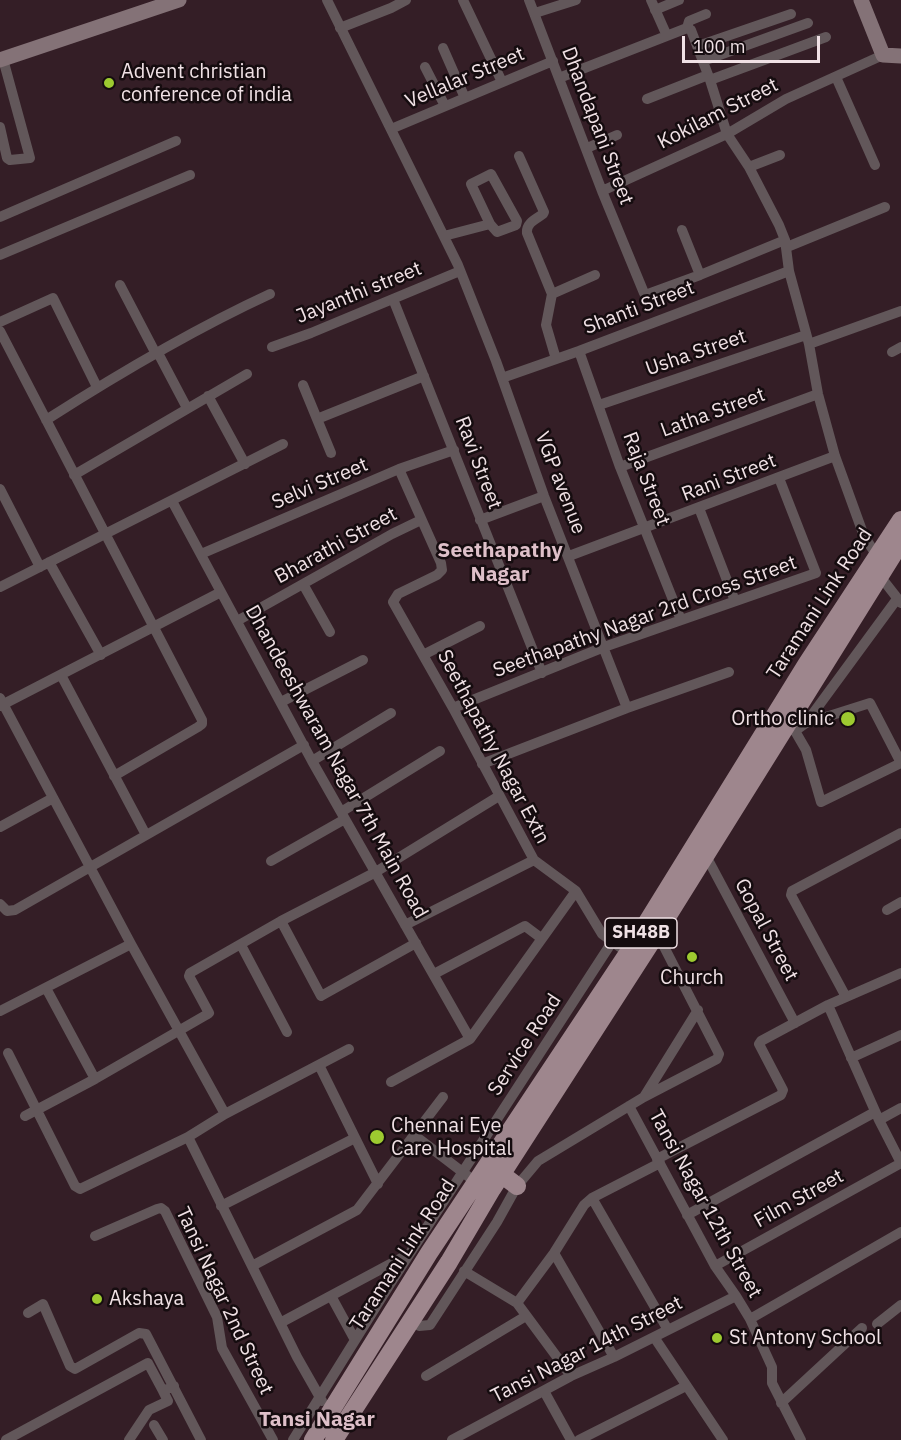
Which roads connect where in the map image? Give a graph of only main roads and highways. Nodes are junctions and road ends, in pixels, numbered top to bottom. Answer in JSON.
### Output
{"nodes":[{"id":1,"x":901,"y":520,"type":"edge"},
{"id":2,"x":901,"y":542,"type":"edge"},
{"id":3,"x":793,"y":701,"type":"junction"},
{"id":4,"x":495,"y":1169,"type":"junction"},
{"id":5,"x":517,"y":1186,"type":"road end"},
{"id":6,"x":480,"y":1208,"type":"junction"},
{"id":7,"x":444,"y":1226,"type":"junction"},
{"id":8,"x":313,"y":1440,"type":"edge"},
{"id":9,"x":323,"y":1440,"type":"edge"},
{"id":10,"x":334,"y":1440,"type":"edge"}],
"edges":[{"from":1,"to":3,"type":"main road","name":"Taramani Link Road","number":"SH48B"},
{"from":2,"to":3,"type":"main road","name":"Taramani Link Road","number":"SH48B"},
{"from":3,"to":4,"type":"main road","name":"Taramani Link Road","number":"SH48B"},
{"from":3,"to":4,"type":"main road","name":"Taramani Link Road","number":"SH48B"},
{"from":4,"to":5,"type":"main road"},
{"from":4,"to":6,"type":"main road","name":"Taramani Link Road","number":"SH48B"},
{"from":4,"to":7,"type":"main road","name":"Taramani Link Road","number":"SH48B"},
{"from":6,"to":7,"type":"main road"},
{"from":6,"to":10,"type":"main road","name":"Taramani Link Road","number":"SH48B"},
{"from":7,"to":8,"type":"main road","name":"Taramani Link Road","number":"SH48B"},
{"from":7,"to":9,"type":"main road"}]}
